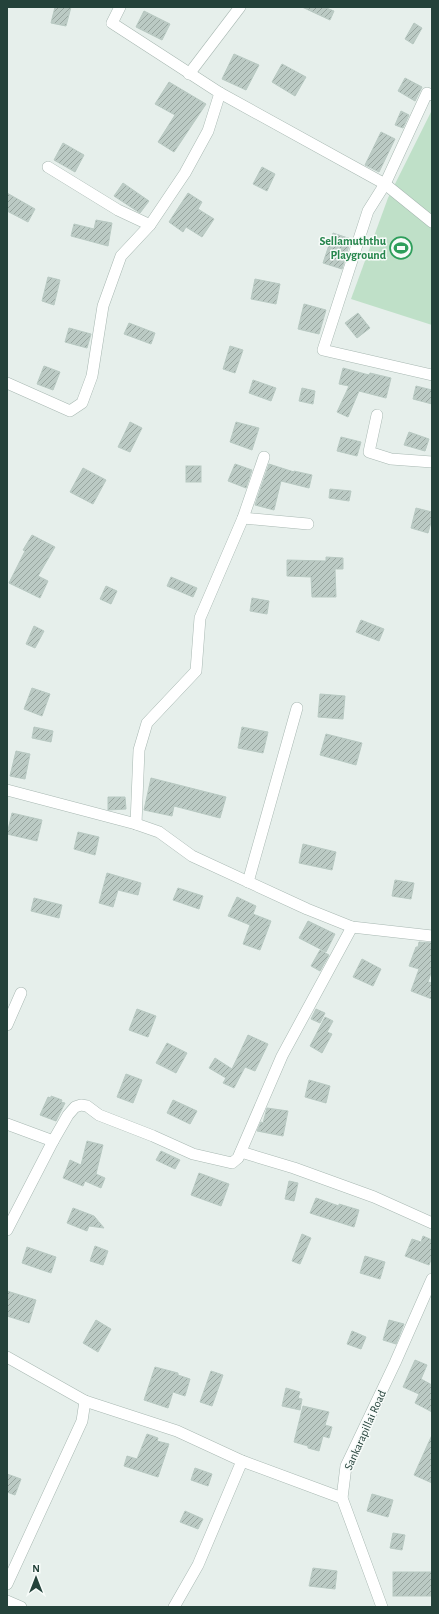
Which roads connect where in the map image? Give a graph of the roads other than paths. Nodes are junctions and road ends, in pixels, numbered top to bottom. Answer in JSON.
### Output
{"nodes":[{"id":1,"x":120,"y":7,"type":"edge"},
{"id":2,"x":240,"y":7,"type":"edge"},
{"id":3,"x":189,"y":74,"type":"junction"},
{"id":4,"x":220,"y":93,"type":"junction"},
{"id":5,"x":432,"y":95,"type":"edge"},
{"id":6,"x":48,"y":167,"type":"dead end"},
{"id":7,"x":385,"y":184,"type":"junction"},
{"id":8,"x":432,"y":222,"type":"edge"},
{"id":9,"x":150,"y":225,"type":"junction"},
{"id":10,"x":432,"y":375,"type":"edge"},
{"id":11,"x":7,"y":383,"type":"edge"},
{"id":12,"x":376,"y":415,"type":"dead end"},
{"id":13,"x":264,"y":457,"type":"dead end"},
{"id":14,"x":432,"y":462,"type":"edge"},
{"id":15,"x":243,"y":518,"type":"junction"},
{"id":16,"x":308,"y":524,"type":"dead end"},
{"id":17,"x":297,"y":708,"type":"dead end"},
{"id":18,"x":7,"y":790,"type":"edge"},
{"id":19,"x":136,"y":824,"type":"junction"},
{"id":20,"x":248,"y":882,"type":"junction"},
{"id":21,"x":352,"y":927,"type":"junction"},
{"id":22,"x":432,"y":936,"type":"edge"},
{"id":23,"x":21,"y":993,"type":"dead end"},
{"id":24,"x":7,"y":1025,"type":"edge"},
{"id":25,"x":7,"y":1124,"type":"edge"},
{"id":26,"x":53,"y":1141,"type":"junction"},
{"id":27,"x":241,"y":1152,"type":"junction"},
{"id":28,"x":432,"y":1223,"type":"edge"},
{"id":29,"x":7,"y":1230,"type":"edge"},
{"id":30,"x":432,"y":1279,"type":"edge"},
{"id":31,"x":7,"y":1356,"type":"edge"},
{"id":32,"x":85,"y":1402,"type":"junction"},
{"id":33,"x":242,"y":1461,"type":"junction"},
{"id":34,"x":342,"y":1498,"type":"junction"},
{"id":35,"x":7,"y":1584,"type":"edge"},
{"id":36,"x":7,"y":1601,"type":"edge"},
{"id":37,"x":21,"y":1607,"type":"edge"},
{"id":38,"x":174,"y":1607,"type":"edge"},
{"id":39,"x":382,"y":1607,"type":"edge"}],
"edges":[{"from":1,"to":3,"type":"street"},
{"from":2,"to":3,"type":"street"},
{"from":3,"to":4,"type":"street"},
{"from":4,"to":7,"type":"street"},
{"from":4,"to":9,"type":"street"},
{"from":5,"to":7,"type":"street"},
{"from":6,"to":9,"type":"street"},
{"from":7,"to":8,"type":"street"},
{"from":7,"to":10,"type":"street"},
{"from":9,"to":11,"type":"street"},
{"from":12,"to":14,"type":"street"},
{"from":13,"to":15,"type":"street"},
{"from":15,"to":16,"type":"street"},
{"from":15,"to":19,"type":"street"},
{"from":17,"to":20,"type":"street"},
{"from":18,"to":19,"type":"street"},
{"from":19,"to":20,"type":"street"},
{"from":20,"to":21,"type":"street"},
{"from":21,"to":22,"type":"street"},
{"from":21,"to":27,"type":"street"},
{"from":23,"to":24,"type":"street"},
{"from":25,"to":26,"type":"street"},
{"from":26,"to":27,"type":"street"},
{"from":26,"to":29,"type":"street"},
{"from":27,"to":28,"type":"street"},
{"from":30,"to":34,"type":"street","name":"Sankarapillai Road"},
{"from":31,"to":32,"type":"street"},
{"from":32,"to":33,"type":"street"},
{"from":32,"to":35,"type":"street"},
{"from":33,"to":34,"type":"street"},
{"from":33,"to":38,"type":"street"},
{"from":34,"to":39,"type":"street","name":"Sankarapillai Road"},
{"from":36,"to":37,"type":"street"}]}
